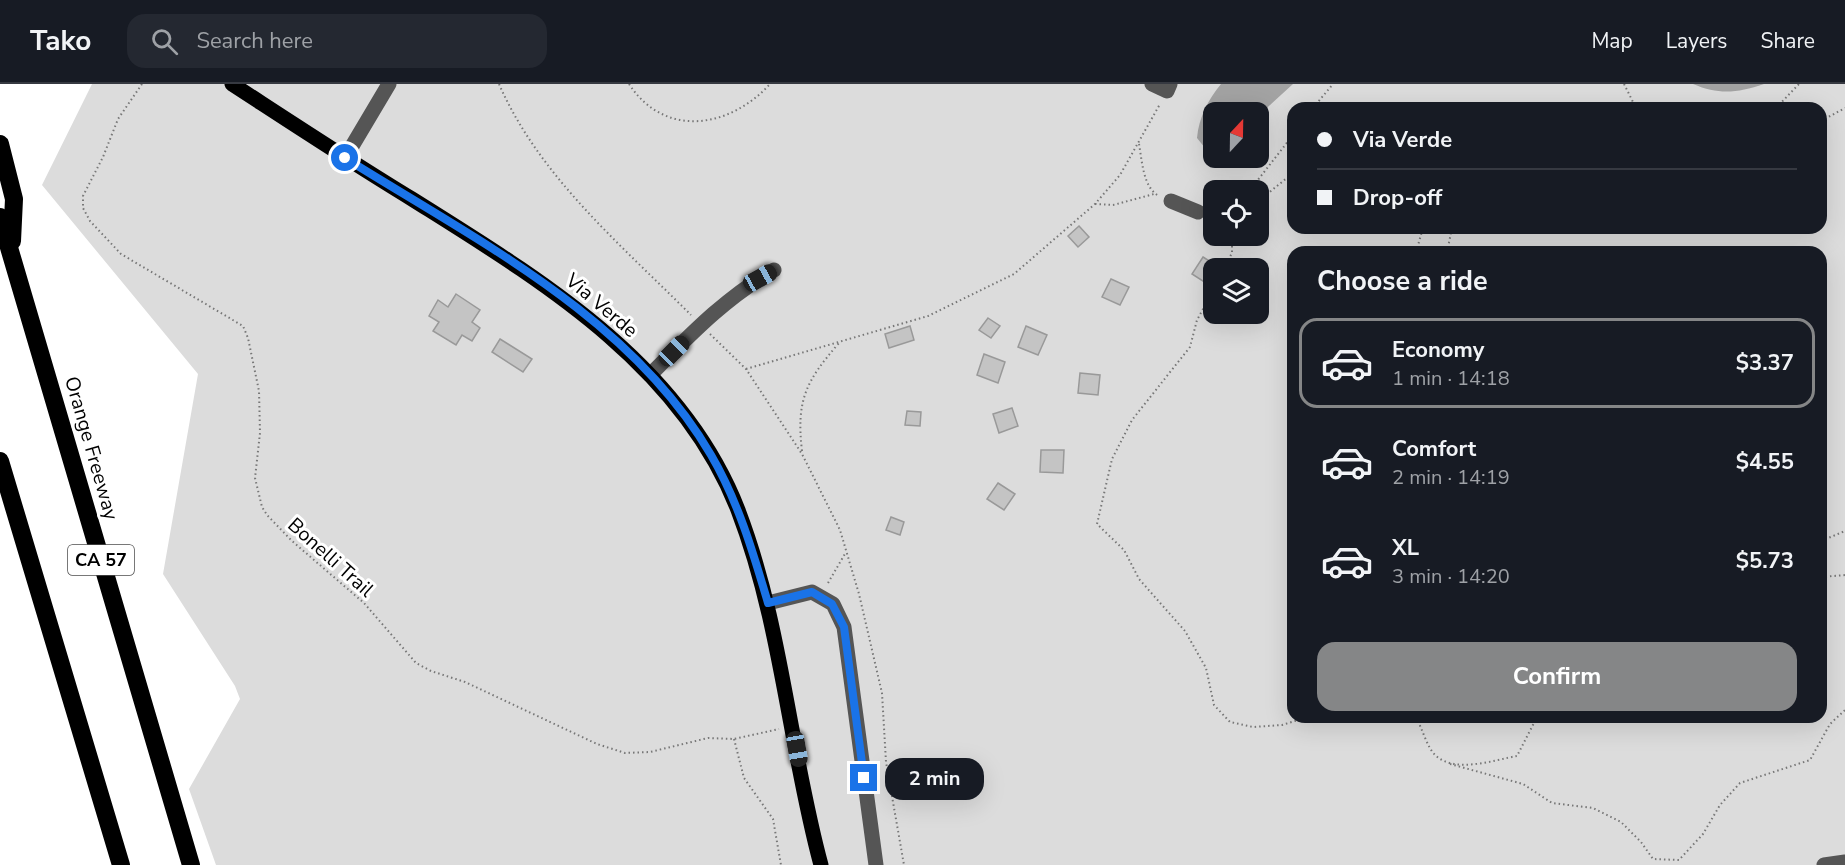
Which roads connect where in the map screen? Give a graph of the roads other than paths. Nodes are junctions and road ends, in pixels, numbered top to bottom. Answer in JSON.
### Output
{"nodes":[{"id":1,"x":232,"y":84,"type":"edge"},
{"id":2,"x":389,"y":84,"type":"edge"},
{"id":3,"x":1152,"y":84,"type":"edge"},
{"id":4,"x":1169,"y":87,"type":"edge"},
{"id":5,"x":0,"y":144,"type":"edge"},
{"id":6,"x":345,"y":158,"type":"junction"},
{"id":7,"x":1172,"y":201,"type":"road end"},
{"id":8,"x":1198,"y":212,"type":"dead end"},
{"id":9,"x":0,"y":217,"type":"edge"},
{"id":10,"x":11,"y":255,"type":"junction"},
{"id":11,"x":774,"y":270,"type":"dead end"},
{"id":12,"x":650,"y":375,"type":"junction"},
{"id":13,"x":0,"y":461,"type":"edge"},
{"id":14,"x":768,"y":603,"type":"junction"},
{"id":15,"x":1845,"y":862,"type":"edge"},
{"id":16,"x":121,"y":865,"type":"edge"},
{"id":17,"x":191,"y":865,"type":"edge"},
{"id":18,"x":821,"y":865,"type":"edge"},
{"id":19,"x":876,"y":865,"type":"edge"},
{"id":20,"x":1824,"y":865,"type":"edge"}],
"edges":[{"from":1,"to":6,"type":"main road","name":"Via Verde"},
{"from":2,"to":6,"type":"street"},
{"from":3,"to":4,"type":"street"},
{"from":5,"to":10,"type":"highway"},
{"from":6,"to":12,"type":"main road","name":"Via Verde"},
{"from":7,"to":8,"type":"street"},
{"from":9,"to":10,"type":"highway","name":"Orange Freeway","number":"CA 57"},
{"from":10,"to":17,"type":"highway","name":"Orange Freeway","number":"CA 57"},
{"from":11,"to":12,"type":"street"},
{"from":12,"to":14,"type":"main road","name":"Via Verde"},
{"from":13,"to":16,"type":"highway"},
{"from":14,"to":18,"type":"main road","name":"Via Verde"},
{"from":14,"to":19,"type":"street"},
{"from":15,"to":20,"type":"street"}]}
